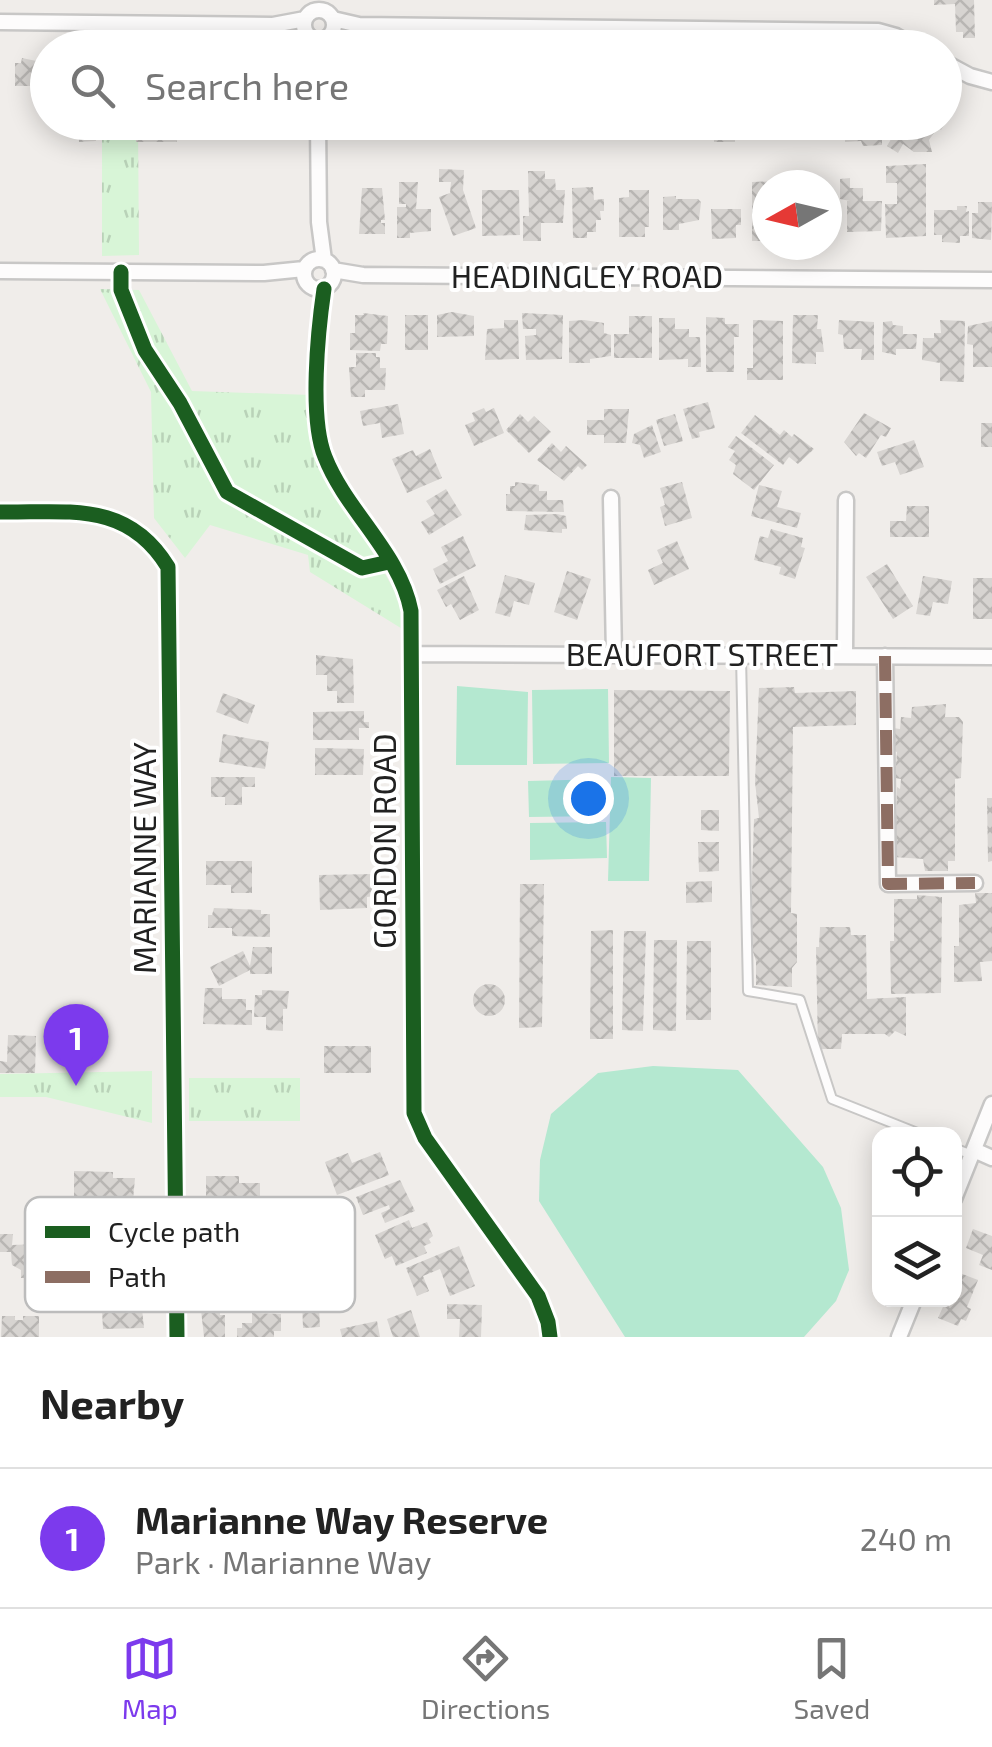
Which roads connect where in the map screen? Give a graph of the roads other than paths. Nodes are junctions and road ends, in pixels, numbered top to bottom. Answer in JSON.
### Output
{"nodes":[{"id":1,"x":0,"y":22,"type":"edge"},
{"id":2,"x":318,"y":25,"type":"edge"},
{"id":3,"x":774,"y":30,"type":"edge"},
{"id":4,"x":962,"y":72,"type":"edge"},
{"id":5,"x":992,"y":82,"type":"edge"},
{"id":6,"x":318,"y":140,"type":"edge"},
{"id":7,"x":0,"y":271,"type":"edge"},
{"id":8,"x":318,"y":274,"type":"junction"},
{"id":9,"x":992,"y":280,"type":"edge"},
{"id":10,"x":611,"y":498,"type":"dead end"},
{"id":11,"x":846,"y":500,"type":"dead end"},
{"id":12,"x":0,"y":512,"type":"edge"},
{"id":13,"x":412,"y":654,"type":"junction"},
{"id":14,"x":614,"y":655,"type":"junction"},
{"id":15,"x":845,"y":655,"type":"junction"},
{"id":16,"x":740,"y":656,"type":"junction"},
{"id":17,"x":886,"y":656,"type":"junction"},
{"id":18,"x":992,"y":656,"type":"edge"},
{"id":19,"x":975,"y":883,"type":"dead end"},
{"id":20,"x":992,"y":1104,"type":"edge"},
{"id":21,"x":902,"y":1127,"type":"edge"},
{"id":22,"x":962,"y":1150,"type":"edge"},
{"id":23,"x":973,"y":1153,"type":"junction"},
{"id":24,"x":992,"y":1158,"type":"edge"},
{"id":25,"x":962,"y":1180,"type":"edge"},
{"id":26,"x":175,"y":1197,"type":"edge"},
{"id":27,"x":911,"y":1307,"type":"edge"},
{"id":28,"x":177,"y":1312,"type":"edge"},
{"id":29,"x":177,"y":1337,"type":"edge"},
{"id":30,"x":550,"y":1337,"type":"edge"},
{"id":31,"x":899,"y":1337,"type":"edge"}],
"edges":[{"from":1,"to":2,"type":"street"},
{"from":2,"to":3,"type":"street"},
{"from":4,"to":5,"type":"street"},
{"from":6,"to":8,"type":"street","name":"GORDON ROAD"},
{"from":7,"to":8,"type":"street","name":"HEADINGLEY ROAD"},
{"from":8,"to":9,"type":"street","name":"HEADINGLEY ROAD"},
{"from":8,"to":13,"type":"street","name":"GORDON ROAD"},
{"from":10,"to":14,"type":"street"},
{"from":11,"to":15,"type":"street"},
{"from":12,"to":26,"type":"street","name":"MARIANNE WAY"},
{"from":13,"to":14,"type":"street","name":"BEAUFORT STREET"},
{"from":13,"to":30,"type":"street","name":"GORDON ROAD"},
{"from":14,"to":16,"type":"street","name":"BEAUFORT STREET"},
{"from":15,"to":16,"type":"street","name":"BEAUFORT STREET"},
{"from":15,"to":17,"type":"street","name":"BEAUFORT STREET"},
{"from":16,"to":21,"type":"lane"},
{"from":17,"to":18,"type":"street","name":"BEAUFORT STREET"},
{"from":17,"to":19,"type":"street"},
{"from":20,"to":23,"type":"street"},
{"from":22,"to":23,"type":"lane"},
{"from":23,"to":24,"type":"street"},
{"from":23,"to":25,"type":"street"},
{"from":27,"to":31,"type":"street"},
{"from":28,"to":29,"type":"street","name":"MARIANNE WAY"}]}
